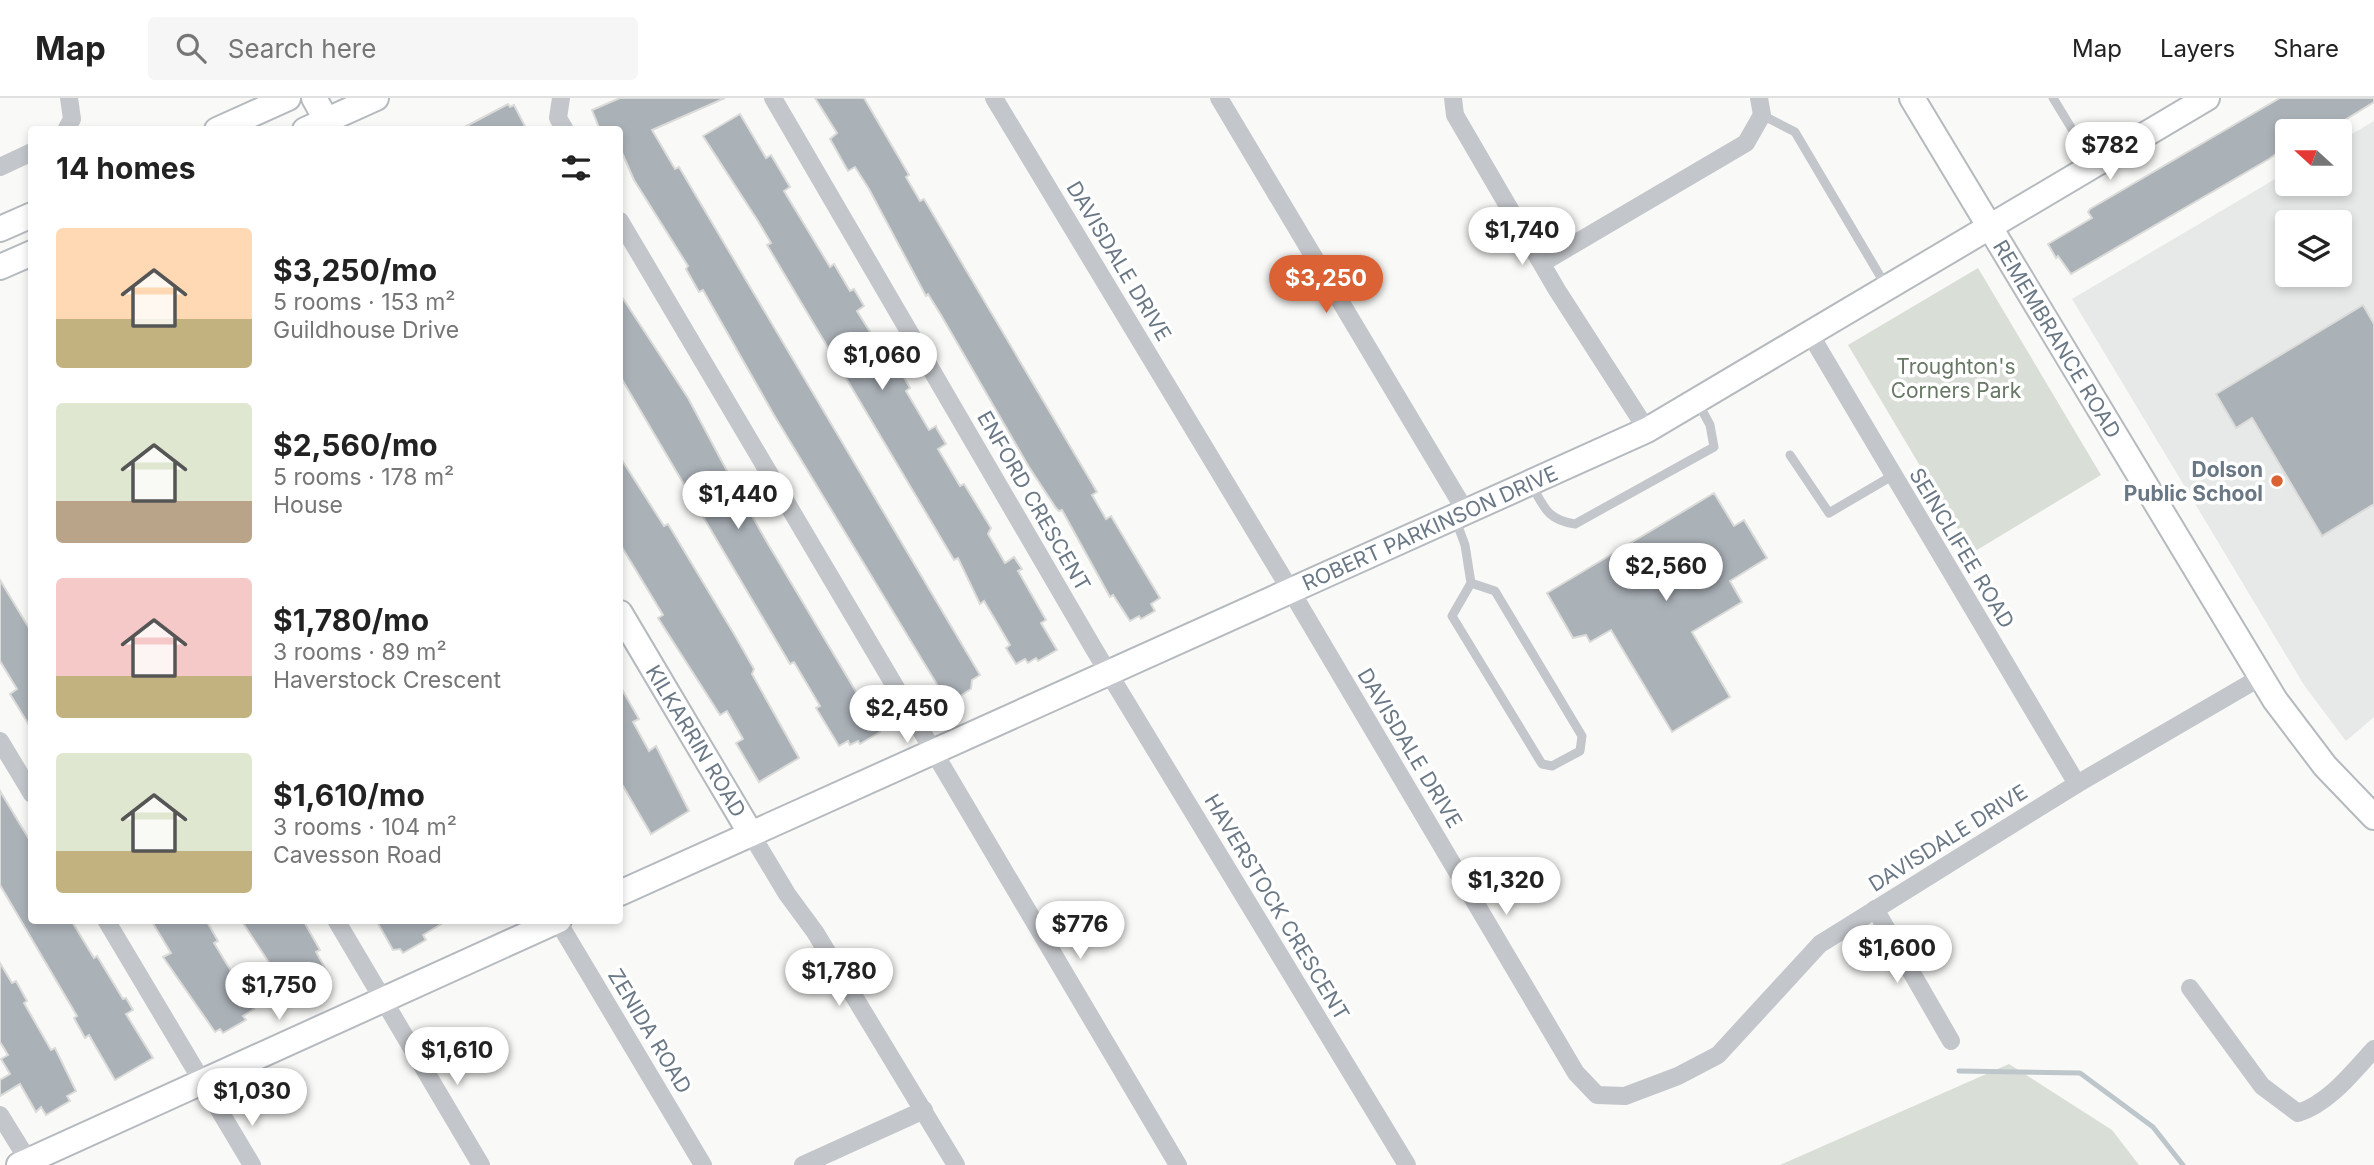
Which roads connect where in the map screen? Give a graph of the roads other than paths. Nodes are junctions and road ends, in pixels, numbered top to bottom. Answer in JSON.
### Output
{"nodes":[{"id":1,"x":69,"y":98,"type":"edge"},
{"id":2,"x":288,"y":98,"type":"edge"},
{"id":3,"x":314,"y":98,"type":"edge"},
{"id":4,"x":376,"y":98,"type":"edge"},
{"id":5,"x":561,"y":98,"type":"edge"},
{"id":6,"x":773,"y":98,"type":"edge"},
{"id":7,"x":1219,"y":98,"type":"edge"},
{"id":8,"x":1453,"y":98,"type":"edge"},
{"id":9,"x":1912,"y":98,"type":"edge"},
{"id":10,"x":2053,"y":98,"type":"edge"},
{"id":11,"x":2207,"y":98,"type":"edge"},
{"id":12,"x":1002,"y":100,"type":"edge"},
{"id":13,"x":2180,"y":105,"type":"edge"},
{"id":14,"x":1761,"y":106,"type":"edge"},
{"id":15,"x":68,"y":126,"type":"edge"},
{"id":16,"x":226,"y":126,"type":"edge"},
{"id":17,"x":321,"y":126,"type":"edge"},
{"id":18,"x":563,"y":126,"type":"edge"},
{"id":19,"x":28,"y":154,"type":"edge"},
{"id":20,"x":2094,"y":165,"type":"junction"},
{"id":21,"x":0,"y":167,"type":"edge"},
{"id":22,"x":28,"y":217,"type":"edge"},
{"id":23,"x":623,"y":226,"type":"edge"},
{"id":24,"x":1990,"y":227,"type":"junction"},
{"id":25,"x":0,"y":229,"type":"edge"},
{"id":26,"x":28,"y":255,"type":"edge"},
{"id":27,"x":1542,"y":263,"type":"junction"},
{"id":28,"x":0,"y":267,"type":"edge"},
{"id":29,"x":1887,"y":288,"type":"junction"},
{"id":30,"x":1810,"y":334,"type":"junction"},
{"id":31,"x":1697,"y":400,"type":"junction"},
{"id":32,"x":1647,"y":430,"type":"junction"},
{"id":33,"x":1790,"y":455,"type":"dead end"},
{"id":34,"x":1892,"y":476,"type":"junction"},
{"id":35,"x":1531,"y":482,"type":"junction"},
{"id":36,"x":1460,"y":514,"type":"junction"},
{"id":37,"x":1471,"y":583,"type":"junction"},
{"id":38,"x":1291,"y":591,"type":"junction"},
{"id":39,"x":623,"y":618,"type":"edge"},
{"id":40,"x":1108,"y":673,"type":"junction"},
{"id":41,"x":2261,"y":677,"type":"junction"},
{"id":42,"x":0,"y":741,"type":"edge"},
{"id":43,"x":934,"y":752,"type":"junction"},
{"id":44,"x":2077,"y":784,"type":"junction"},
{"id":45,"x":28,"y":787,"type":"edge"},
{"id":46,"x":2374,"y":817,"type":"edge"},
{"id":47,"x":751,"y":834,"type":"junction"},
{"id":48,"x":623,"y":892,"type":"edge"},
{"id":49,"x":1875,"y":909,"type":"junction"},
{"id":50,"x":108,"y":924,"type":"edge"},
{"id":51,"x":338,"y":924,"type":"edge"},
{"id":52,"x":551,"y":924,"type":"edge"},
{"id":53,"x":560,"y":924,"type":"edge"},
{"id":54,"x":2190,"y":988,"type":"dead end"},
{"id":55,"x":384,"y":1000,"type":"junction"},
{"id":56,"x":1951,"y":1041,"type":"dead end"},
{"id":57,"x":2374,"y":1049,"type":"edge"},
{"id":58,"x":201,"y":1082,"type":"junction"},
{"id":59,"x":924,"y":1110,"type":"junction"},
{"id":60,"x":0,"y":1115,"type":"edge"},
{"id":61,"x":26,"y":1164,"type":"edge"},
{"id":62,"x":252,"y":1165,"type":"edge"},
{"id":63,"x":481,"y":1165,"type":"edge"},
{"id":64,"x":703,"y":1165,"type":"edge"},
{"id":65,"x":803,"y":1165,"type":"edge"},
{"id":66,"x":956,"y":1165,"type":"edge"},
{"id":67,"x":1178,"y":1165,"type":"edge"},
{"id":68,"x":1407,"y":1165,"type":"edge"}],
"edges":[{"from":1,"to":15,"type":"street"},
{"from":2,"to":16,"type":"street"},
{"from":3,"to":17,"type":"street"},
{"from":4,"to":17,"type":"street"},
{"from":5,"to":18,"type":"street"},
{"from":6,"to":40,"type":"street","name":"ENFORD CRESCENT"},
{"from":7,"to":36,"type":"street"},
{"from":8,"to":27,"type":"street"},
{"from":9,"to":24,"type":"street","name":"REMEMBRANCE ROAD"},
{"from":10,"to":20,"type":"lane"},
{"from":11,"to":13,"type":"street","name":"ROBERT PARKINSON DRIVE"},
{"from":12,"to":38,"type":"street","name":"DAVISDALE DRIVE"},
{"from":13,"to":20,"type":"street","name":"ROBERT PARKINSON DRIVE"},
{"from":14,"to":27,"type":"street"},
{"from":14,"to":29,"type":"lane"},
{"from":19,"to":21,"type":"street"},
{"from":20,"to":24,"type":"street","name":"ROBERT PARKINSON DRIVE"},
{"from":22,"to":25,"type":"street"},
{"from":23,"to":43,"type":"street"},
{"from":24,"to":29,"type":"street","name":"ROBERT PARKINSON DRIVE"},
{"from":24,"to":41,"type":"street","name":"REMEMBRANCE ROAD"},
{"from":26,"to":28,"type":"street"},
{"from":27,"to":32,"type":"street"},
{"from":29,"to":30,"type":"street","name":"ROBERT PARKINSON DRIVE"},
{"from":30,"to":31,"type":"street","name":"ROBERT PARKINSON DRIVE"},
{"from":30,"to":34,"type":"street","name":"SEINCLIFEE ROAD"},
{"from":31,"to":32,"type":"street","name":"ROBERT PARKINSON DRIVE"},
{"from":31,"to":35,"type":"lane"},
{"from":32,"to":35,"type":"street","name":"ROBERT PARKINSON DRIVE"},
{"from":33,"to":34,"type":"lane"},
{"from":34,"to":44,"type":"street","name":"SEINCLIFEE ROAD"},
{"from":35,"to":36,"type":"street","name":"ROBERT PARKINSON DRIVE"},
{"from":36,"to":37,"type":"lane"},
{"from":36,"to":38,"type":"street","name":"ROBERT PARKINSON DRIVE"},
{"from":37,"to":37,"type":"lane"},
{"from":38,"to":40,"type":"street","name":"ROBERT PARKINSON DRIVE"},
{"from":38,"to":49,"type":"street","name":"DAVISDALE DRIVE"},
{"from":39,"to":47,"type":"street","name":"KILKARRIN ROAD"},
{"from":40,"to":43,"type":"street","name":"ROBERT PARKINSON DRIVE"},
{"from":40,"to":68,"type":"street","name":"HAVERSTOCK CRESCENT"},
{"from":41,"to":44,"type":"street","name":"DAVISDALE DRIVE"},
{"from":41,"to":46,"type":"street","name":"REMEMBRANCE ROAD"},
{"from":42,"to":45,"type":"street"},
{"from":43,"to":47,"type":"street","name":"ROBERT PARKINSON DRIVE"},
{"from":43,"to":67,"type":"street"},
{"from":44,"to":49,"type":"street","name":"DAVISDALE DRIVE"},
{"from":47,"to":48,"type":"street","name":"ROBERT PARKINSON DRIVE"},
{"from":47,"to":59,"type":"street"},
{"from":49,"to":56,"type":"street"},
{"from":50,"to":58,"type":"street"},
{"from":51,"to":55,"type":"street"},
{"from":52,"to":55,"type":"street"},
{"from":53,"to":64,"type":"street","name":"ZENIDA ROAD"},
{"from":54,"to":57,"type":"street"},
{"from":55,"to":58,"type":"street"},
{"from":55,"to":63,"type":"street"},
{"from":58,"to":61,"type":"street"},
{"from":58,"to":62,"type":"street"},
{"from":59,"to":65,"type":"street"},
{"from":59,"to":66,"type":"street"},
{"from":60,"to":61,"type":"street"}]}
